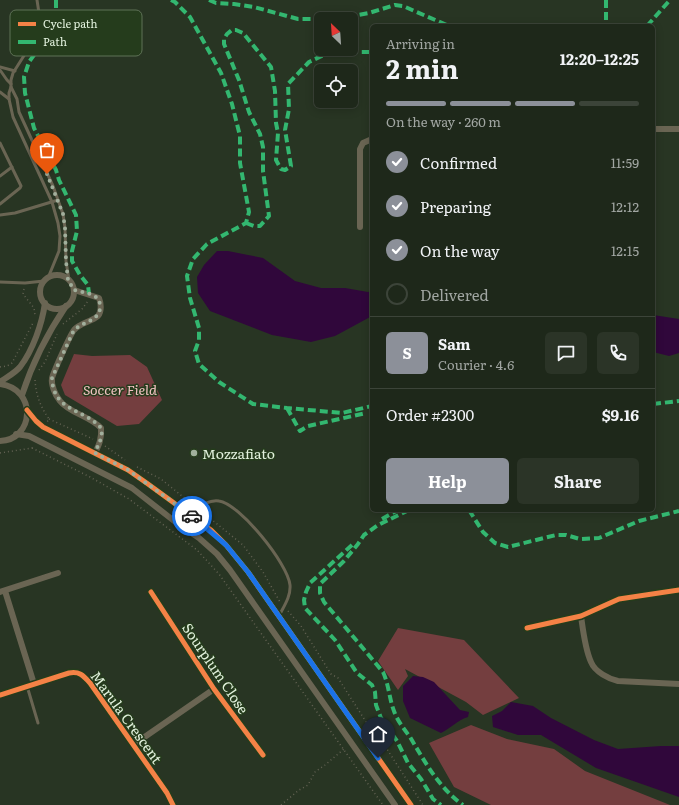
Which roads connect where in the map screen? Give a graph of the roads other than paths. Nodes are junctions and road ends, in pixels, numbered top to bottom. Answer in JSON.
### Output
{"nodes":[{"id":1,"x":37,"y":0,"type":"edge"},
{"id":2,"x":39,"y":10,"type":"edge"},
{"id":3,"x":24,"y":56,"type":"edge"},
{"id":4,"x":0,"y":69,"type":"edge"},
{"id":5,"x":15,"y":70,"type":"junction"},
{"id":6,"x":11,"y":86,"type":"junction"},
{"id":7,"x":0,"y":92,"type":"edge"},
{"id":8,"x":9,"y":99,"type":"junction"},
{"id":9,"x":655,"y":129,"type":"edge"},
{"id":10,"x":679,"y":129,"type":"edge"},
{"id":11,"x":370,"y":140,"type":"edge"},
{"id":12,"x":0,"y":144,"type":"edge"},
{"id":13,"x":12,"y":167,"type":"junction"},
{"id":14,"x":0,"y":176,"type":"edge"},
{"id":15,"x":58,"y":200,"type":"junction"},
{"id":16,"x":52,"y":202,"type":"junction"},
{"id":17,"x":0,"y":204,"type":"edge"},
{"id":18,"x":0,"y":215,"type":"edge"},
{"id":19,"x":360,"y":227,"type":"dead end"},
{"id":20,"x":46,"y":279,"type":"junction"},
{"id":21,"x":68,"y":280,"type":"junction"},
{"id":22,"x":0,"y":282,"type":"edge"},
{"id":23,"x":74,"y":290,"type":"junction"},
{"id":24,"x":44,"y":303,"type":"junction"},
{"id":25,"x":66,"y":306,"type":"junction"},
{"id":26,"x":0,"y":383,"type":"edge"},
{"id":27,"x":22,"y":395,"type":"junction"},
{"id":28,"x":27,"y":410,"type":"junction"},
{"id":29,"x":16,"y":434,"type":"junction"},
{"id":30,"x":0,"y":441,"type":"edge"},
{"id":31,"x":95,"y":453,"type":"junction"},
{"id":32,"x":189,"y":513,"type":"junction"},
{"id":33,"x":58,"y":572,"type":"dead end"},
{"id":34,"x":679,"y":590,"type":"edge"},
{"id":35,"x":2,"y":592,"type":"edge"},
{"id":36,"x":151,"y":592,"type":"dead end"},
{"id":37,"x":279,"y":616,"type":"junction"},
{"id":38,"x":581,"y":616,"type":"junction"},
{"id":39,"x":527,"y":628,"type":"dead end"},
{"id":40,"x":34,"y":684,"type":"junction"},
{"id":41,"x":679,"y":684,"type":"edge"},
{"id":42,"x":27,"y":686,"type":"junction"},
{"id":43,"x":214,"y":689,"type":"junction"},
{"id":44,"x":0,"y":695,"type":"edge"},
{"id":45,"x":38,"y":723,"type":"dead end"},
{"id":46,"x":133,"y":745,"type":"junction"},
{"id":47,"x":263,"y":755,"type":"dead end"},
{"id":48,"x":173,"y":805,"type":"edge"},
{"id":49,"x":395,"y":805,"type":"edge"},
{"id":50,"x":412,"y":805,"type":"edge"}],
"edges":[{"from":1,"to":2,"type":"lane"},
{"from":3,"to":5,"type":"lane"},
{"from":4,"to":5,"type":"lane"},
{"from":4,"to":6,"type":"lane"},
{"from":5,"to":6,"type":"lane"},
{"from":6,"to":8,"type":"lane"},
{"from":6,"to":15,"type":"lane"},
{"from":7,"to":8,"type":"lane"},
{"from":8,"to":16,"type":"lane"},
{"from":9,"to":10,"type":"street"},
{"from":11,"to":19,"type":"street"},
{"from":12,"to":13,"type":"lane"},
{"from":13,"to":14,"type":"lane"},
{"from":13,"to":17,"type":"lane"},
{"from":15,"to":16,"type":"lane"},
{"from":15,"to":21,"type":"lane"},
{"from":16,"to":18,"type":"lane"},
{"from":16,"to":20,"type":"lane"},
{"from":20,"to":21,"type":"street"},
{"from":20,"to":22,"type":"lane"},
{"from":20,"to":24,"type":"street"},
{"from":21,"to":23,"type":"street"},
{"from":23,"to":25,"type":"street"},
{"from":23,"to":31,"type":"street"},
{"from":24,"to":25,"type":"street"},
{"from":24,"to":26,"type":"street"},
{"from":25,"to":27,"type":"street"},
{"from":26,"to":27,"type":"street"},
{"from":27,"to":28,"type":"street"},
{"from":28,"to":29,"type":"street"},
{"from":28,"to":31,"type":"street"},
{"from":29,"to":30,"type":"street"},
{"from":29,"to":49,"type":"street"},
{"from":31,"to":32,"type":"street"},
{"from":32,"to":37,"type":"street"},
{"from":32,"to":37,"type":"lane"},
{"from":33,"to":35,"type":"street"},
{"from":34,"to":38,"type":"street"},
{"from":35,"to":40,"type":"street"},
{"from":36,"to":43,"type":"street","name":"Sourplum Close"},
{"from":37,"to":50,"type":"street"},
{"from":38,"to":39,"type":"street"},
{"from":38,"to":41,"type":"street"},
{"from":40,"to":42,"type":"street","name":"Marula Crescent"},
{"from":40,"to":46,"type":"street","name":"Marula Crescent"},
{"from":42,"to":44,"type":"street","name":"Marula Crescent"},
{"from":42,"to":45,"type":"lane"},
{"from":43,"to":46,"type":"street","name":"Sourplum Close"},
{"from":43,"to":47,"type":"street","name":"Sourplum Close"},
{"from":46,"to":48,"type":"street","name":"Marula Crescent"}]}
